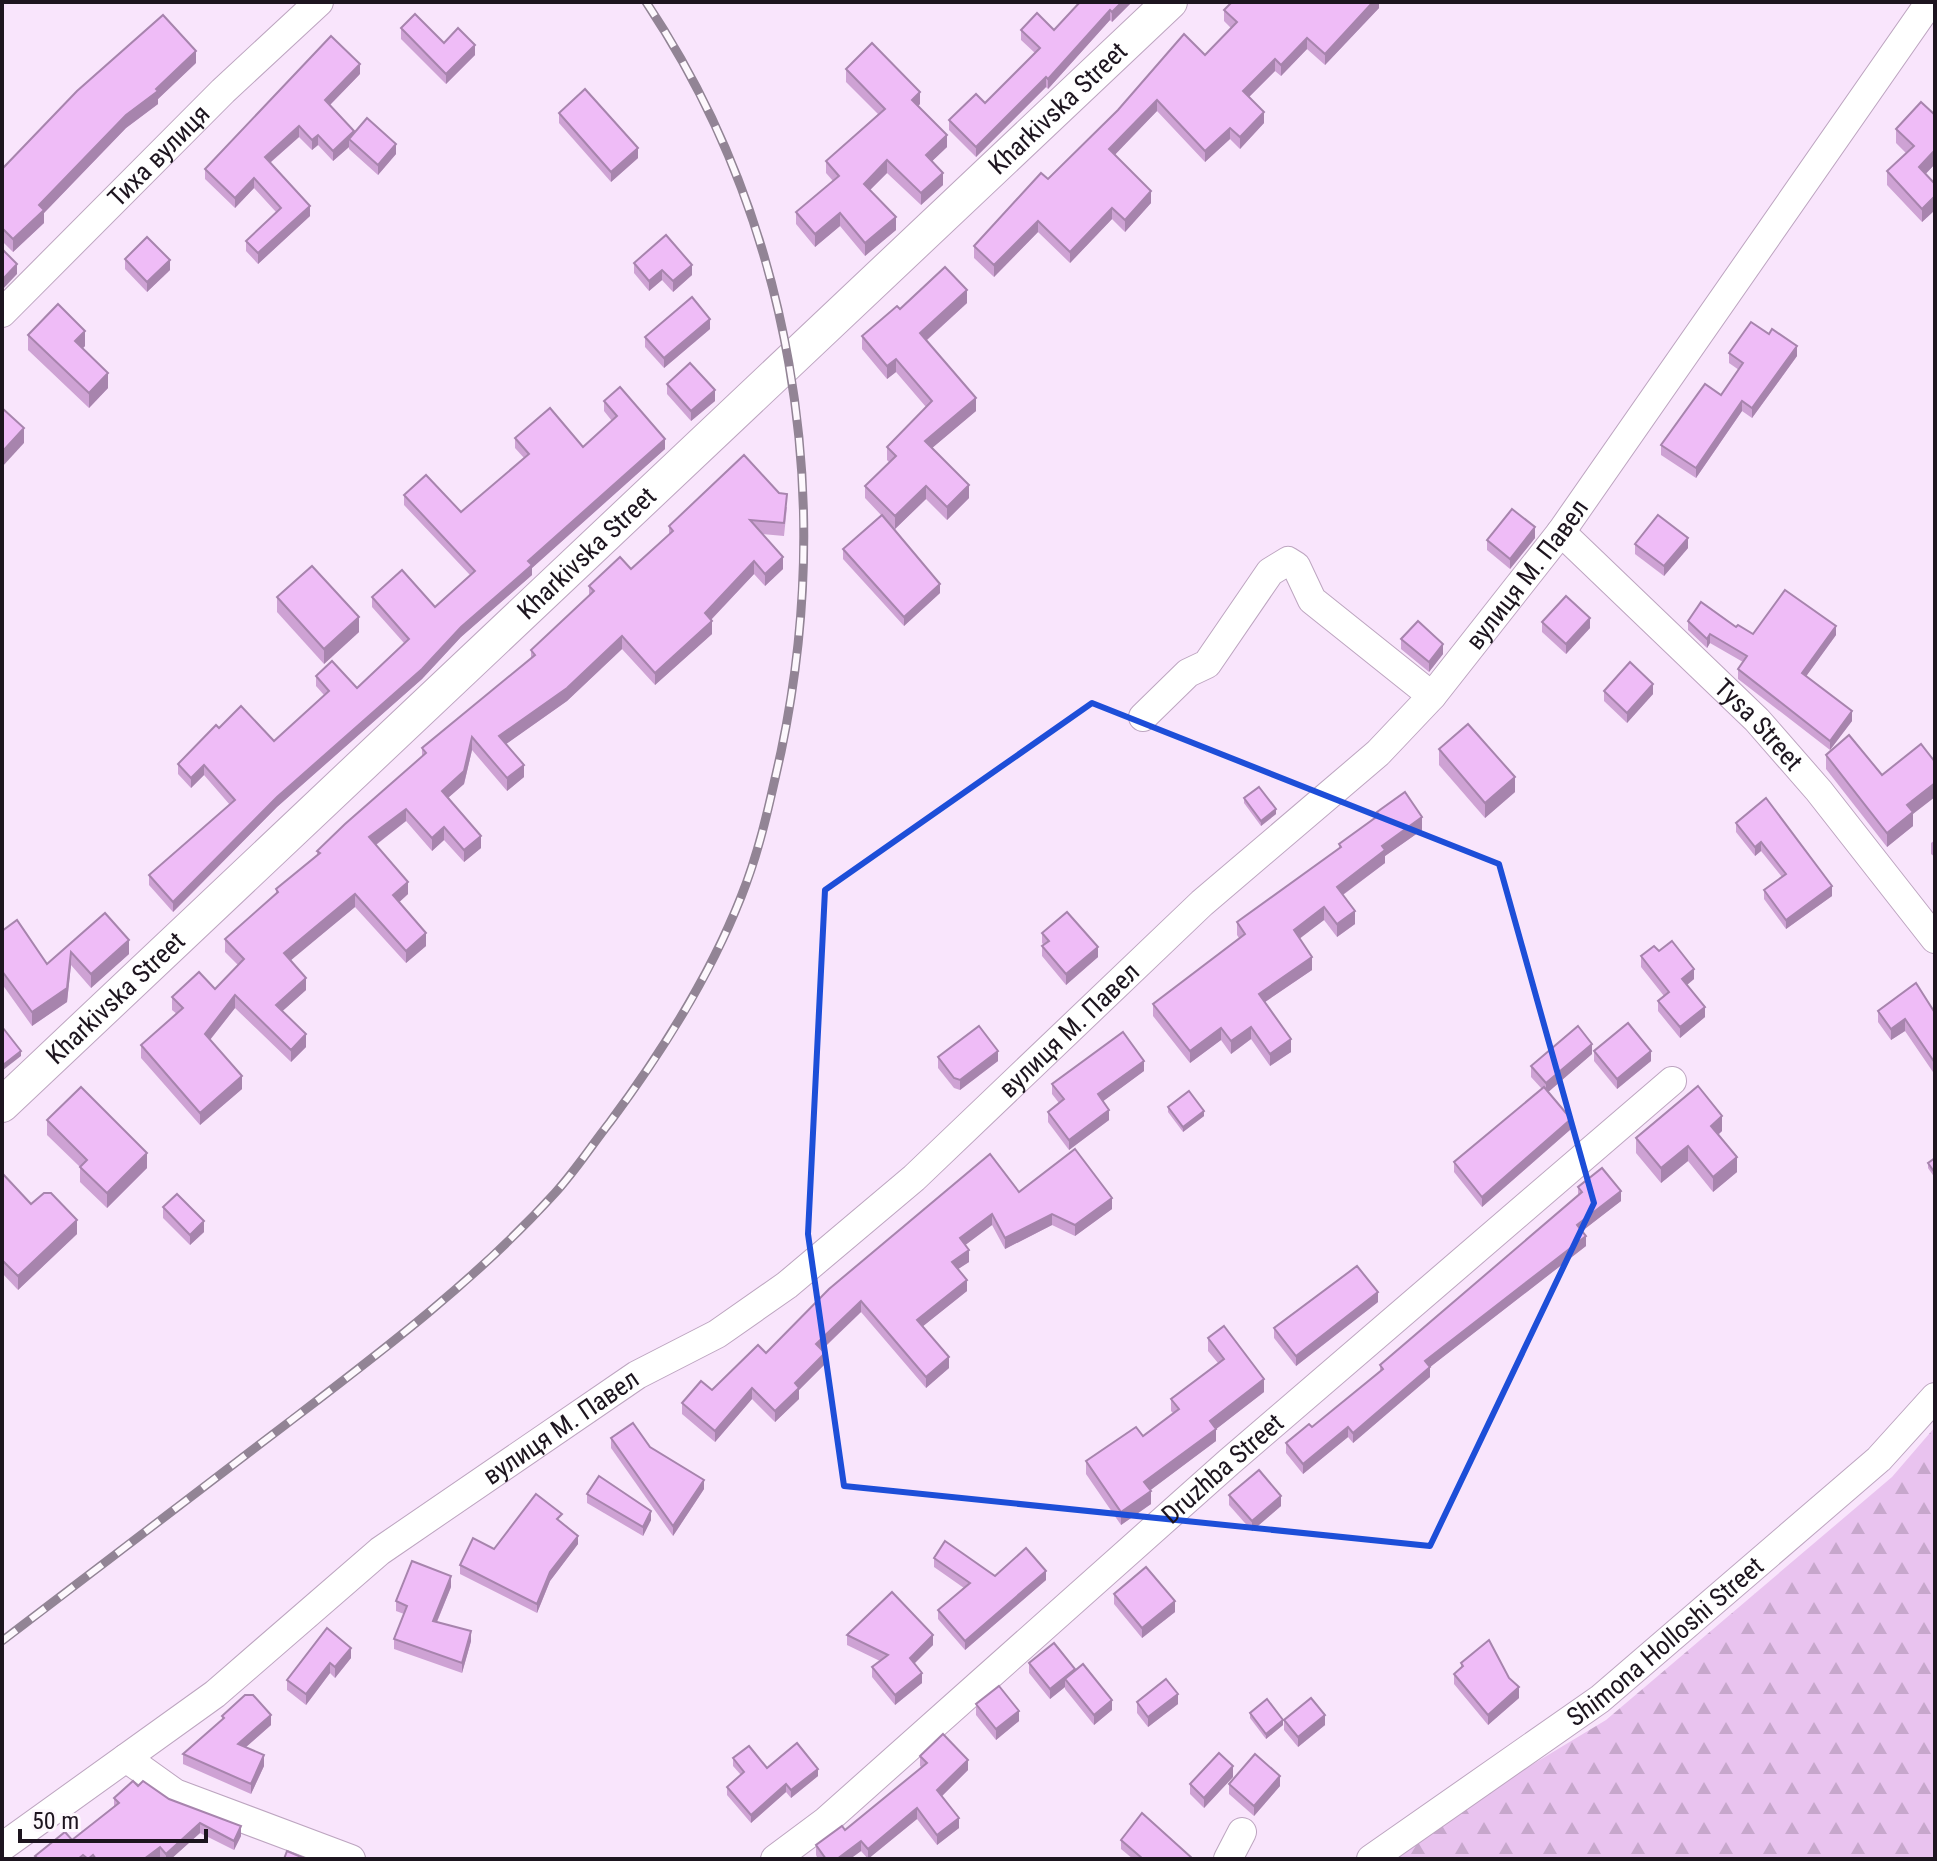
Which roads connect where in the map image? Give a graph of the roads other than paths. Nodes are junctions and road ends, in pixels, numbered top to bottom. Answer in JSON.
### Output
{"nodes":[{"id":1,"x":319,"y":2,"type":"edge"},
{"id":2,"x":1170,"y":2,"type":"edge"},
{"id":3,"x":1930,"y":2,"type":"edge"},
{"id":4,"x":2,"y":313,"type":"edge"},
{"id":5,"x":1561,"y":532,"type":"junction"},
{"id":6,"x":1432,"y":696,"type":"junction"},
{"id":7,"x":1143,"y":717,"type":"dead end"},
{"id":8,"x":1935,"y":939,"type":"edge"},
{"id":9,"x":1672,"y":1081,"type":"dead end"},
{"id":10,"x":2,"y":1105,"type":"edge"},
{"id":11,"x":1935,"y":1397,"type":"edge"},
{"id":12,"x":126,"y":1758,"type":"junction"},
{"id":13,"x":1242,"y":1832,"type":"dead end"},
{"id":14,"x":2,"y":1847,"type":"edge"},
{"id":15,"x":351,"y":1859,"type":"edge"},
{"id":16,"x":775,"y":1859,"type":"edge"},
{"id":17,"x":1228,"y":1859,"type":"edge"},
{"id":18,"x":1371,"y":1859,"type":"edge"}],
"edges":[{"from":1,"to":4,"type":"street","name":"Тиха вулиця"},
{"from":2,"to":10,"type":"street","name":"Kharkivska Street"},
{"from":3,"to":5,"type":"street","name":"вулиця М. Павел"},
{"from":5,"to":6,"type":"street","name":"вулиця М. Павел"},
{"from":5,"to":8,"type":"street","name":"Tysa Street"},
{"from":6,"to":7,"type":"street"},
{"from":6,"to":12,"type":"street","name":"вулиця М. Павел"},
{"from":9,"to":16,"type":"street","name":"Druzhba Street"},
{"from":11,"to":18,"type":"street","name":"Shimona Holloshi Street"},
{"from":12,"to":14,"type":"street","name":"вулиця М. Павел"},
{"from":12,"to":15,"type":"street"},
{"from":13,"to":17,"type":"street"}]}
